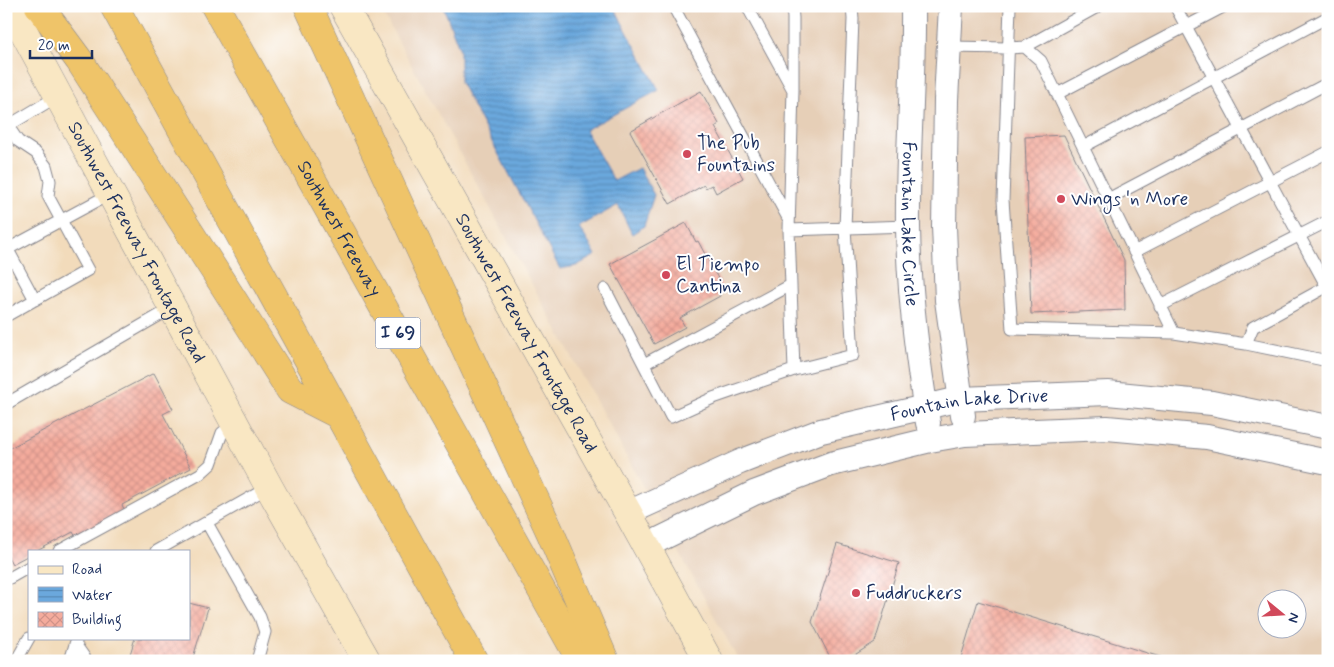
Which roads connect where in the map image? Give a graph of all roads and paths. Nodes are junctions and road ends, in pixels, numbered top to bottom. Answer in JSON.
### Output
{"nodes":[{"id":1,"x":10,"y":6,"type":"edge"},
{"id":2,"x":39,"y":6,"type":"edge"},
{"id":3,"x":114,"y":6,"type":"edge"},
{"id":4,"x":214,"y":6,"type":"edge"},
{"id":5,"x":308,"y":6,"type":"edge"},
{"id":6,"x":343,"y":6,"type":"edge"},
{"id":7,"x":673,"y":6,"type":"edge"},
{"id":8,"x":747,"y":6,"type":"edge"},
{"id":9,"x":792,"y":6,"type":"edge"},
{"id":10,"x":852,"y":6,"type":"edge"},
{"id":11,"x":913,"y":6,"type":"edge"},
{"id":12,"x":951,"y":6,"type":"edge"},
{"id":13,"x":1010,"y":6,"type":"edge"},
{"id":14,"x":1099,"y":6,"type":"edge"},
{"id":15,"x":1175,"y":6,"type":"edge"},
{"id":16,"x":1225,"y":6,"type":"edge"},
{"id":17,"x":1328,"y":17,"type":"edge"},
{"id":18,"x":1186,"y":27,"type":"junction"},
{"id":19,"x":914,"y":47,"type":"junction"},
{"id":20,"x":1025,"y":47,"type":"junction"},
{"id":21,"x":949,"y":48,"type":"junction"},
{"id":22,"x":1009,"y":48,"type":"junction"},
{"id":23,"x":1214,"y":78,"type":"junction"},
{"id":24,"x":1328,"y":83,"type":"edge"},
{"id":25,"x":793,"y":90,"type":"junction"},
{"id":26,"x":1057,"y":94,"type":"junction"},
{"id":27,"x":58,"y":96,"type":"junction"},
{"id":28,"x":7,"y":125,"type":"edge"},
{"id":29,"x":1241,"y":129,"type":"junction"},
{"id":30,"x":1083,"y":147,"type":"junction"},
{"id":31,"x":1328,"y":152,"type":"edge"},
{"id":32,"x":1270,"y":182,"type":"junction"},
{"id":33,"x":110,"y":194,"type":"junction"},
{"id":34,"x":1108,"y":199,"type":"junction"},
{"id":35,"x":60,"y":221,"type":"junction"},
{"id":36,"x":1328,"y":221,"type":"edge"},
{"id":37,"x":789,"y":225,"type":"junction"},
{"id":38,"x":908,"y":226,"type":"junction"},
{"id":39,"x":944,"y":226,"type":"junction"},
{"id":40,"x":845,"y":228,"type":"junction"},
{"id":41,"x":1299,"y":236,"type":"junction"},
{"id":42,"x":7,"y":248,"type":"edge"},
{"id":43,"x":1134,"y":252,"type":"junction"},
{"id":44,"x":791,"y":284,"type":"junction"},
{"id":45,"x":1327,"y":287,"type":"edge"},
{"id":46,"x":606,"y":290,"type":"dead end"},
{"id":47,"x":35,"y":300,"type":"junction"},
{"id":48,"x":1160,"y":306,"type":"junction"},
{"id":49,"x":172,"y":308,"type":"junction"},
{"id":50,"x":6,"y":316,"type":"edge"},
{"id":51,"x":1174,"y":333,"type":"junction"},
{"id":52,"x":1246,"y":344,"type":"junction"},
{"id":53,"x":1328,"y":361,"type":"edge"},
{"id":54,"x":644,"y":364,"type":"junction"},
{"id":55,"x":794,"y":370,"type":"junction"},
{"id":56,"x":960,"y":399,"type":"junction"},
{"id":57,"x":6,"y":404,"type":"edge"},
{"id":58,"x":925,"y":408,"type":"junction"},
{"id":59,"x":339,"y":415,"type":"junction"},
{"id":60,"x":235,"y":422,"type":"junction"},
{"id":61,"x":1328,"y":427,"type":"edge"},
{"id":62,"x":965,"y":434,"type":"junction"},
{"id":63,"x":930,"y":440,"type":"junction"},
{"id":64,"x":1328,"y":462,"type":"edge"},
{"id":65,"x":269,"y":487,"type":"junction"},
{"id":66,"x":628,"y":513,"type":"junction"},
{"id":67,"x":207,"y":523,"type":"junction"},
{"id":68,"x":646,"y":546,"type":"junction"},
{"id":69,"x":61,"y":550,"type":"edge"},
{"id":70,"x":158,"y":550,"type":"edge"},
{"id":71,"x":28,"y":568,"type":"edge"},
{"id":72,"x":6,"y":580,"type":"edge"},
{"id":73,"x":28,"y":640,"type":"edge"},
{"id":74,"x":76,"y":641,"type":"edge"},
{"id":75,"x":362,"y":659,"type":"edge"},
{"id":76,"x":16,"y":661,"type":"edge"},
{"id":77,"x":70,"y":661,"type":"edge"},
{"id":78,"x":87,"y":661,"type":"edge"},
{"id":79,"x":257,"y":661,"type":"edge"},
{"id":80,"x":474,"y":661,"type":"edge"},
{"id":81,"x":581,"y":661,"type":"edge"},
{"id":82,"x":605,"y":661,"type":"edge"},
{"id":83,"x":709,"y":661,"type":"edge"}],
"edges":[{"from":1,"to":27,"type":"main road","name":"Southwest Freeway Frontage Road"},
{"from":2,"to":59,"type":"highway"},
{"from":3,"to":59,"type":"highway"},
{"from":4,"to":81,"type":"highway","name":"Southwest Freeway","number":"I 69"},
{"from":5,"to":82,"type":"highway"},
{"from":6,"to":66,"type":"main road","name":"Southwest Freeway Frontage Road"},
{"from":7,"to":37,"type":"lane"},
{"from":8,"to":25,"type":"lane"},
{"from":9,"to":25,"type":"lane"},
{"from":10,"to":40,"type":"lane"},
{"from":11,"to":19,"type":"street","name":"Fountain Lake Circle"},
{"from":12,"to":21,"type":"street","name":"Fountain Lake Circle"},
{"from":13,"to":22,"type":"lane"},
{"from":14,"to":20,"type":"lane"},
{"from":15,"to":18,"type":"lane"},
{"from":16,"to":18,"type":"lane"},
{"from":17,"to":23,"type":"lane"},
{"from":18,"to":23,"type":"lane"},
{"from":18,"to":26,"type":"lane"},
{"from":19,"to":21,"type":"street"},
{"from":19,"to":38,"type":"street","name":"Fountain Lake Circle"},
{"from":20,"to":22,"type":"lane"},
{"from":20,"to":26,"type":"lane"},
{"from":21,"to":22,"type":"lane"},
{"from":21,"to":39,"type":"street","name":"Fountain Lake Circle"},
{"from":22,"to":51,"type":"lane"},
{"from":23,"to":29,"type":"lane"},
{"from":23,"to":30,"type":"lane"},
{"from":24,"to":29,"type":"lane"},
{"from":25,"to":37,"type":"lane"},
{"from":26,"to":30,"type":"lane"},
{"from":27,"to":28,"type":"lane"},
{"from":27,"to":33,"type":"main road","name":"Southwest Freeway Frontage Road"},
{"from":28,"to":35,"type":"lane"},
{"from":29,"to":32,"type":"lane"},
{"from":29,"to":34,"type":"lane"},
{"from":30,"to":34,"type":"lane"},
{"from":31,"to":32,"type":"lane"},
{"from":32,"to":41,"type":"lane"},
{"from":32,"to":43,"type":"lane"},
{"from":33,"to":35,"type":"lane"},
{"from":33,"to":49,"type":"main road","name":"Southwest Freeway Frontage Road"},
{"from":34,"to":43,"type":"lane"},
{"from":35,"to":42,"type":"lane"},
{"from":35,"to":47,"type":"lane"},
{"from":36,"to":41,"type":"lane"},
{"from":37,"to":40,"type":"lane"},
{"from":37,"to":44,"type":"lane"},
{"from":38,"to":39,"type":"street"},
{"from":38,"to":40,"type":"lane"},
{"from":38,"to":58,"type":"street","name":"Fountain Lake Circle"},
{"from":39,"to":56,"type":"street","name":"Fountain Lake Circle"},
{"from":40,"to":55,"type":"lane"},
{"from":41,"to":45,"type":"lane"},
{"from":41,"to":48,"type":"lane"},
{"from":42,"to":47,"type":"lane"},
{"from":43,"to":48,"type":"lane"},
{"from":44,"to":54,"type":"lane"},
{"from":44,"to":55,"type":"lane"},
{"from":45,"to":52,"type":"lane"},
{"from":46,"to":54,"type":"lane"},
{"from":47,"to":50,"type":"lane"},
{"from":48,"to":51,"type":"lane"},
{"from":49,"to":57,"type":"lane"},
{"from":49,"to":60,"type":"main road","name":"Southwest Freeway Frontage Road"},
{"from":51,"to":52,"type":"lane"},
{"from":52,"to":53,"type":"lane"},
{"from":54,"to":55,"type":"lane"},
{"from":56,"to":58,"type":"street","name":"Fountain Lake Drive"},
{"from":56,"to":61,"type":"street","name":"Fountain Lake Drive"},
{"from":56,"to":62,"type":"street","name":"Fountain Lake Circle"},
{"from":58,"to":63,"type":"street","name":"Fountain Lake Circle"},
{"from":58,"to":66,"type":"street","name":"Fountain Lake Drive"},
{"from":59,"to":80,"type":"highway"},
{"from":60,"to":65,"type":"main road","name":"Southwest Freeway Frontage Road"},
{"from":60,"to":69,"type":"lane"},
{"from":62,"to":63,"type":"street","name":"Fountain Lake Drive"},
{"from":62,"to":64,"type":"street","name":"Fountain Lake Drive"},
{"from":63,"to":68,"type":"street","name":"Fountain Lake Drive"},
{"from":65,"to":67,"type":"lane"},
{"from":65,"to":75,"type":"main road","name":"Southwest Freeway Frontage Road"},
{"from":66,"to":68,"type":"main road","name":"Southwest Freeway Frontage Road"},
{"from":67,"to":70,"type":"lane"},
{"from":67,"to":79,"type":"lane"},
{"from":68,"to":83,"type":"main road","name":"Southwest Freeway Frontage Road"},
{"from":71,"to":72,"type":"lane"},
{"from":73,"to":76,"type":"lane"},
{"from":74,"to":77,"type":"lane"},
{"from":74,"to":78,"type":"lane"}]}
